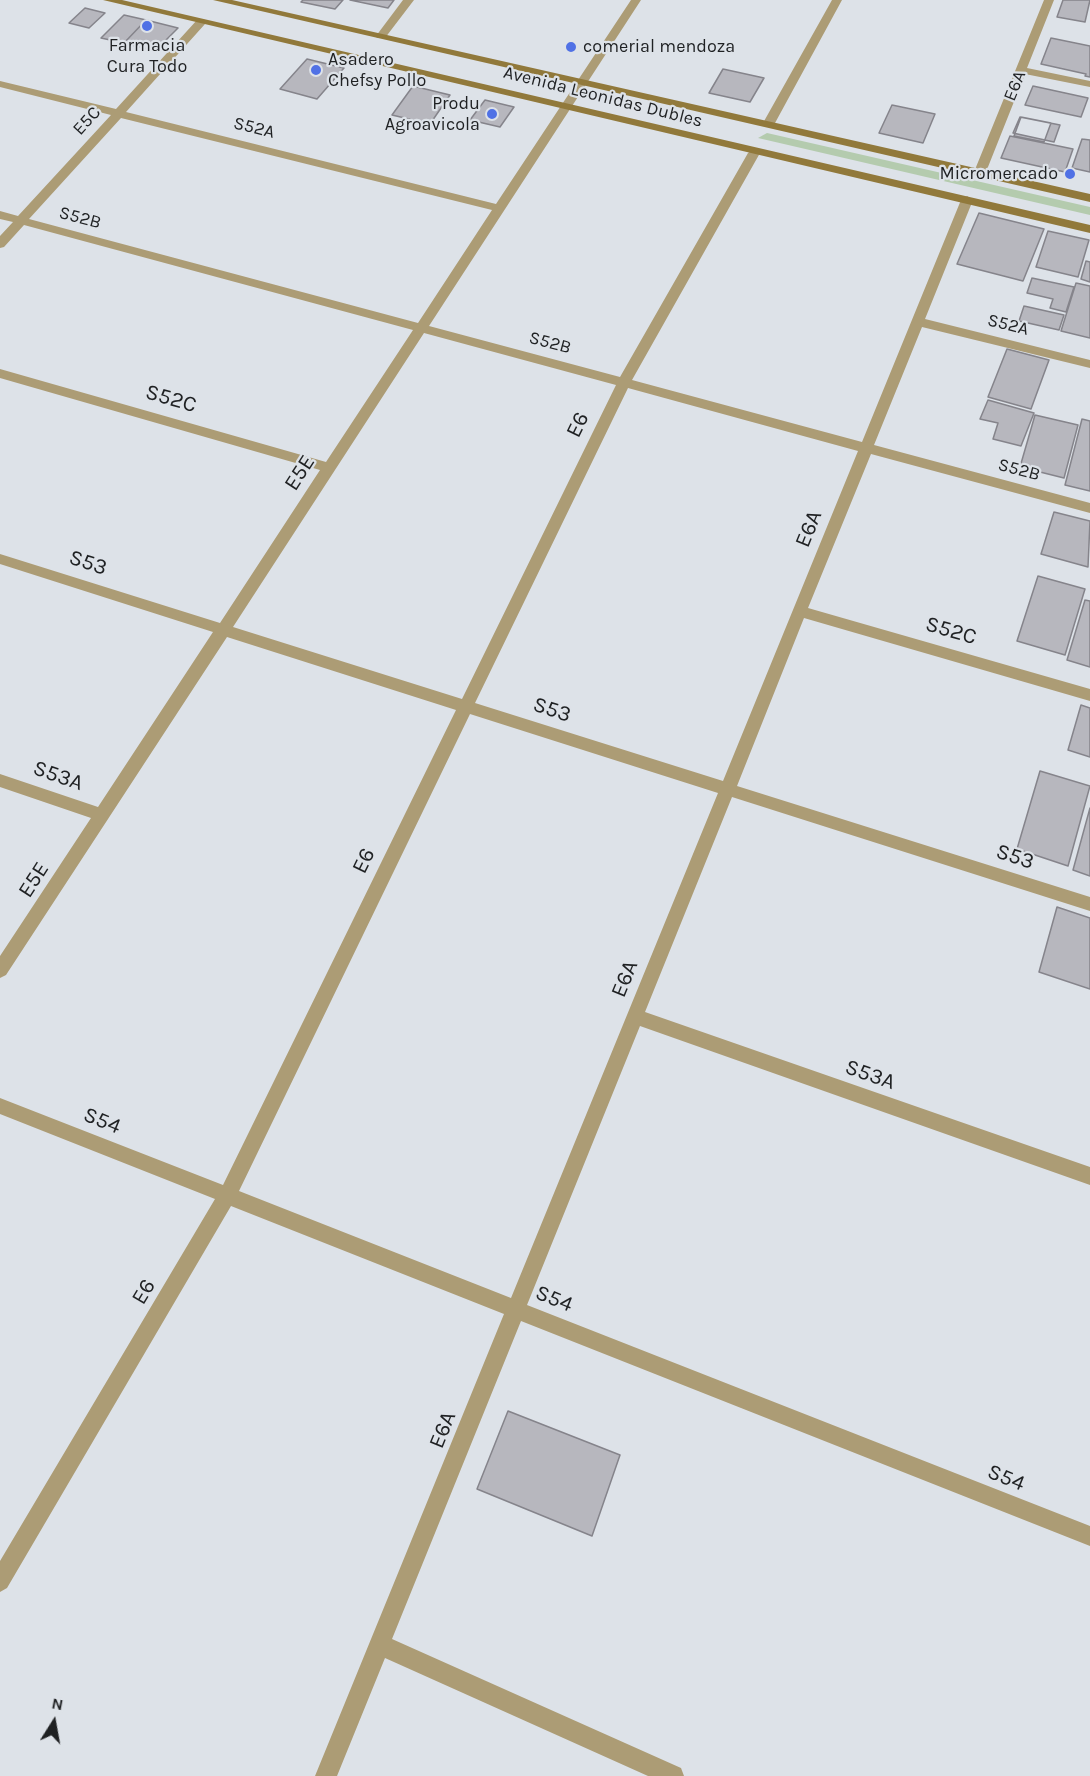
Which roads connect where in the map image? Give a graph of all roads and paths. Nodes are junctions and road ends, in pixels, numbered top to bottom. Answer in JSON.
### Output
{"nodes":[{"id":1,"x":108,"y":0,"type":"edge"},
{"id":2,"x":218,"y":0,"type":"edge"},
{"id":3,"x":409,"y":0,"type":"edge"},
{"id":4,"x":636,"y":0,"type":"edge"},
{"id":5,"x":837,"y":0,"type":"edge"},
{"id":6,"x":1049,"y":0,"type":"edge"},
{"id":7,"x":201,"y":22,"type":"junction"},
{"id":8,"x":381,"y":36,"type":"junction"},
{"id":9,"x":1021,"y":70,"type":"junction"},
{"id":10,"x":583,"y":81,"type":"junction"},
{"id":11,"x":0,"y":84,"type":"edge"},
{"id":12,"x":1090,"y":84,"type":"edge"},
{"id":13,"x":567,"y":106,"type":"junction"},
{"id":14,"x":119,"y":113,"type":"junction"},
{"id":15,"x":769,"y":123,"type":"junction"},
{"id":16,"x":754,"y":153,"type":"junction"},
{"id":17,"x":980,"y":172,"type":"junction"},
{"id":18,"x":1090,"y":198,"type":"edge"},
{"id":19,"x":967,"y":200,"type":"junction"},
{"id":20,"x":500,"y":208,"type":"junction"},
{"id":21,"x":0,"y":215,"type":"edge"},
{"id":22,"x":21,"y":221,"type":"junction"},
{"id":23,"x":1090,"y":229,"type":"edge"},
{"id":24,"x":0,"y":244,"type":"edge"},
{"id":25,"x":917,"y":321,"type":"junction"},
{"id":26,"x":421,"y":328,"type":"junction"},
{"id":27,"x":1090,"y":364,"type":"edge"},
{"id":28,"x":0,"y":373,"type":"edge"},
{"id":29,"x":624,"y":382,"type":"junction"},
{"id":30,"x":867,"y":447,"type":"junction"},
{"id":31,"x":329,"y":468,"type":"junction"},
{"id":32,"x":1090,"y":507,"type":"edge"},
{"id":33,"x":0,"y":559,"type":"edge"},
{"id":34,"x":800,"y":611,"type":"junction"},
{"id":35,"x":223,"y":630,"type":"junction"},
{"id":36,"x":1090,"y":695,"type":"edge"},
{"id":37,"x":465,"y":706,"type":"junction"},
{"id":38,"x":0,"y":780,"type":"edge"},
{"id":39,"x":727,"y":789,"type":"junction"},
{"id":40,"x":101,"y":815,"type":"junction"},
{"id":41,"x":1090,"y":904,"type":"edge"},
{"id":42,"x":0,"y":970,"type":"edge"},
{"id":43,"x":635,"y":1016,"type":"junction"},
{"id":44,"x":0,"y":1106,"type":"edge"},
{"id":45,"x":1090,"y":1176,"type":"edge"},
{"id":46,"x":227,"y":1196,"type":"junction"},
{"id":47,"x":516,"y":1310,"type":"junction"},
{"id":48,"x":1090,"y":1536,"type":"edge"},
{"id":49,"x":0,"y":1581,"type":"edge"},
{"id":50,"x":380,"y":1645,"type":"junction"},
{"id":51,"x":326,"y":1776,"type":"edge"},
{"id":52,"x":673,"y":1776,"type":"edge"}],
"edges":[{"from":1,"to":7,"type":"main road","name":"Avenida Leonidas Dubles"},
{"from":2,"to":8,"type":"main road","name":"Avenida Leonidas Dubles"},
{"from":3,"to":8,"type":"street"},
{"from":4,"to":10,"type":"street","name":"E5E"},
{"from":5,"to":15,"type":"street"},
{"from":6,"to":9,"type":"street","name":"E6A"},
{"from":7,"to":13,"type":"main road","name":"Avenida Leonidas Dubles"},
{"from":7,"to":14,"type":"street","name":"E5C"},
{"from":8,"to":10,"type":"main road","name":"Avenida Leonidas Dubles"},
{"from":9,"to":12,"type":"street"},
{"from":9,"to":17,"type":"street","name":"E6A"},
{"from":10,"to":13,"type":"street","name":"E5E"},
{"from":10,"to":15,"type":"main road","name":"Avenida Leonidas Dubles"},
{"from":11,"to":14,"type":"street","name":"S52A"},
{"from":13,"to":16,"type":"main road","name":"Avenida Leonidas Dubles"},
{"from":13,"to":20,"type":"street","name":"E5E"},
{"from":14,"to":20,"type":"street","name":"S52A"},
{"from":14,"to":22,"type":"street","name":"E5C"},
{"from":15,"to":17,"type":"main road","name":"Avenida Leonidas Dubles"},
{"from":16,"to":19,"type":"main road","name":"Avenida Leonidas Dubles"},
{"from":16,"to":29,"type":"street","name":"E6"},
{"from":17,"to":18,"type":"main road","name":"Avenida Leonidas Dubles"},
{"from":19,"to":23,"type":"main road","name":"Avenida Leonidas Dubles"},
{"from":19,"to":25,"type":"street","name":"E6A"},
{"from":20,"to":26,"type":"street","name":"E5E"},
{"from":21,"to":22,"type":"street","name":"S52B"},
{"from":22,"to":24,"type":"street","name":"E5C"},
{"from":22,"to":26,"type":"street","name":"S52B"},
{"from":25,"to":27,"type":"street","name":"S52A"},
{"from":25,"to":30,"type":"street","name":"E6A"},
{"from":26,"to":29,"type":"street","name":"S52B"},
{"from":26,"to":31,"type":"street","name":"E5E"},
{"from":28,"to":31,"type":"street","name":"S52C"},
{"from":29,"to":30,"type":"street","name":"S52B"},
{"from":29,"to":37,"type":"street","name":"E6"},
{"from":30,"to":32,"type":"street","name":"S52B"},
{"from":30,"to":34,"type":"street","name":"E6A"},
{"from":31,"to":35,"type":"street","name":"E5E"},
{"from":33,"to":35,"type":"street","name":"S53"},
{"from":34,"to":36,"type":"street","name":"S52C"},
{"from":34,"to":39,"type":"street","name":"E6A"},
{"from":35,"to":37,"type":"street","name":"S53"},
{"from":35,"to":40,"type":"street","name":"E5E"},
{"from":37,"to":39,"type":"street","name":"S53"},
{"from":37,"to":46,"type":"street","name":"E6"},
{"from":38,"to":40,"type":"street","name":"S53A"},
{"from":39,"to":41,"type":"street","name":"S53"},
{"from":39,"to":43,"type":"street","name":"E6A"},
{"from":40,"to":42,"type":"street","name":"E5E"},
{"from":43,"to":45,"type":"street","name":"S53A"},
{"from":43,"to":47,"type":"street","name":"E6A"},
{"from":44,"to":46,"type":"street","name":"S54"},
{"from":46,"to":47,"type":"street","name":"S54"},
{"from":46,"to":49,"type":"street","name":"E6"},
{"from":47,"to":48,"type":"street","name":"S54"},
{"from":47,"to":50,"type":"street","name":"E6A"},
{"from":50,"to":51,"type":"street","name":"E6A"},
{"from":50,"to":52,"type":"street"}]}
